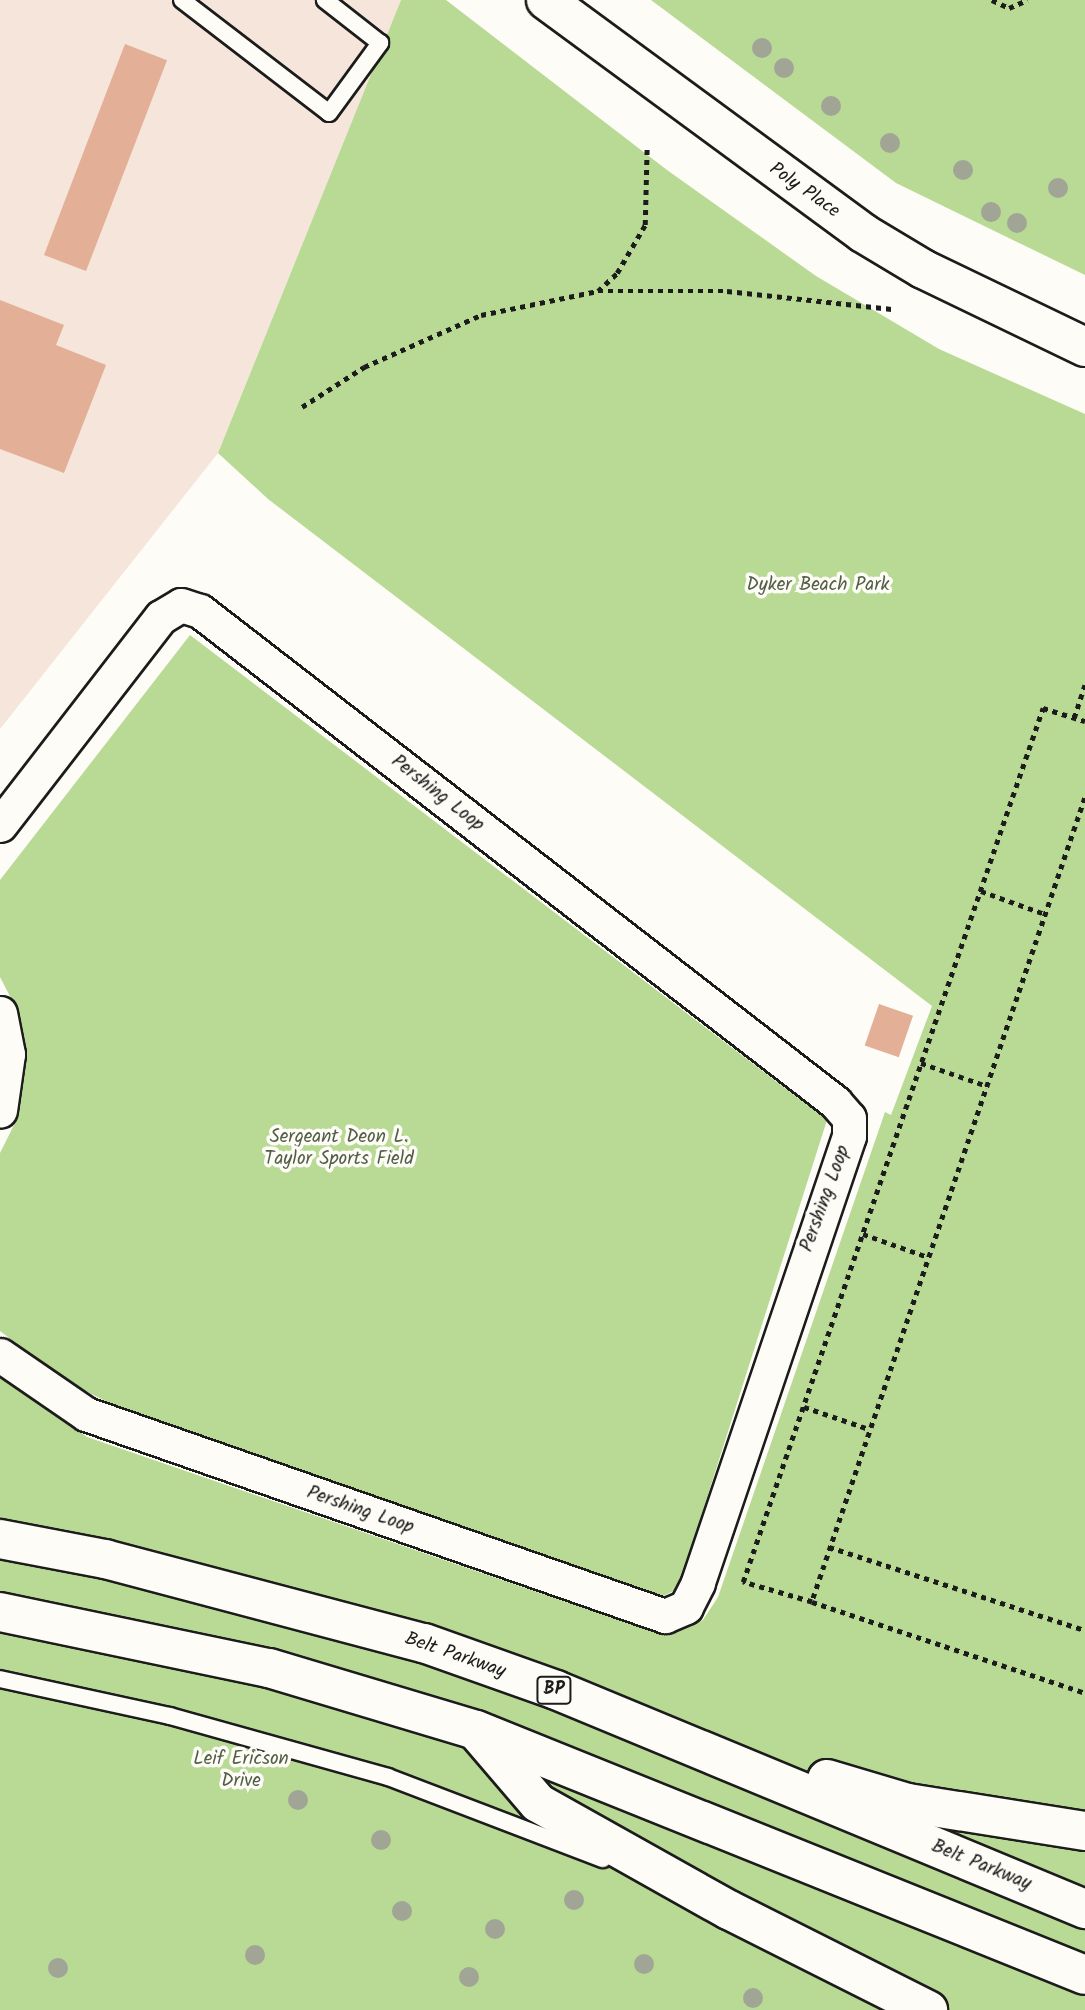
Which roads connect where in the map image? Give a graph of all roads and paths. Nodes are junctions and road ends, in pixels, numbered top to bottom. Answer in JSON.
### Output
{"nodes":[{"id":1,"x":182,"y":0,"type":"edge"},
{"id":2,"x":325,"y":0,"type":"edge"},
{"id":3,"x":546,"y":0,"type":"edge"},
{"id":4,"x":992,"y":0,"type":"edge"},
{"id":5,"x":1027,"y":0,"type":"edge"},
{"id":6,"x":647,"y":145,"type":"dead end"},
{"id":7,"x":598,"y":291,"type":"junction"},
{"id":8,"x":894,"y":309,"type":"dead end"},
{"id":9,"x":1085,"y":347,"type":"edge"},
{"id":10,"x":302,"y":407,"type":"dead end"},
{"id":11,"x":1085,"y":685,"type":"edge"},
{"id":12,"x":1074,"y":718,"type":"junction"},
{"id":13,"x":1085,"y":721,"type":"edge"},
{"id":14,"x":1085,"y":798,"type":"edge"},
{"id":15,"x":0,"y":825,"type":"edge"},
{"id":16,"x":981,"y":891,"type":"junction"},
{"id":17,"x":1045,"y":914,"type":"junction"},
{"id":18,"x":0,"y":1013,"type":"edge"},
{"id":19,"x":922,"y":1063,"type":"junction"},
{"id":20,"x":987,"y":1086,"type":"junction"},
{"id":21,"x":0,"y":1110,"type":"edge"},
{"id":22,"x":863,"y":1234,"type":"junction"},
{"id":23,"x":928,"y":1258,"type":"junction"},
{"id":24,"x":0,"y":1355,"type":"edge"},
{"id":25,"x":804,"y":1407,"type":"junction"},
{"id":26,"x":869,"y":1429,"type":"junction"},
{"id":27,"x":0,"y":1539,"type":"edge"},
{"id":28,"x":829,"y":1547,"type":"junction"},
{"id":29,"x":812,"y":1602,"type":"junction"},
{"id":30,"x":0,"y":1612,"type":"edge"},
{"id":31,"x":1085,"y":1630,"type":"edge"},
{"id":32,"x":0,"y":1679,"type":"edge"},
{"id":33,"x":1084,"y":1691,"type":"edge"},
{"id":34,"x":624,"y":1719,"type":"junction"},
{"id":35,"x":476,"y":1730,"type":"junction"},
{"id":36,"x":1085,"y":1831,"type":"edge"},
{"id":37,"x":1085,"y":1909,"type":"edge"},
{"id":38,"x":729,"y":1910,"type":"junction"},
{"id":39,"x":1085,"y":1975,"type":"edge"},
{"id":40,"x":928,"y":2010,"type":"edge"}],
"edges":[{"from":1,"to":2,"type":"lane"},
{"from":3,"to":9,"type":"main road","name":"Poly Place"},
{"from":4,"to":5,"type":"path"},
{"from":6,"to":7,"type":"path"},
{"from":7,"to":8,"type":"path"},
{"from":7,"to":10,"type":"path"},
{"from":11,"to":12,"type":"path"},
{"from":12,"to":13,"type":"path"},
{"from":12,"to":16,"type":"path"},
{"from":14,"to":17,"type":"path"},
{"from":15,"to":24,"type":"street","name":"Pershing Loop"},
{"from":16,"to":17,"type":"path"},
{"from":16,"to":19,"type":"path"},
{"from":17,"to":20,"type":"path"},
{"from":18,"to":21,"type":"street"},
{"from":19,"to":20,"type":"path"},
{"from":19,"to":22,"type":"path"},
{"from":20,"to":23,"type":"path"},
{"from":22,"to":23,"type":"path"},
{"from":22,"to":25,"type":"path"},
{"from":23,"to":26,"type":"path"},
{"from":25,"to":26,"type":"path"},
{"from":25,"to":29,"type":"path"},
{"from":26,"to":28,"type":"path"},
{"from":27,"to":34,"type":"main road","name":"Belt Parkway","number":"BP"},
{"from":28,"to":29,"type":"path"},
{"from":28,"to":31,"type":"path"},
{"from":29,"to":33,"type":"path"},
{"from":30,"to":35,"type":"main road"},
{"from":32,"to":38,"type":"lane"},
{"from":34,"to":36,"type":"main road"},
{"from":34,"to":37,"type":"main road","name":"Belt Parkway","number":"BP"},
{"from":35,"to":38,"type":"main road"},
{"from":35,"to":39,"type":"main road"},
{"from":38,"to":40,"type":"main road"}]}
